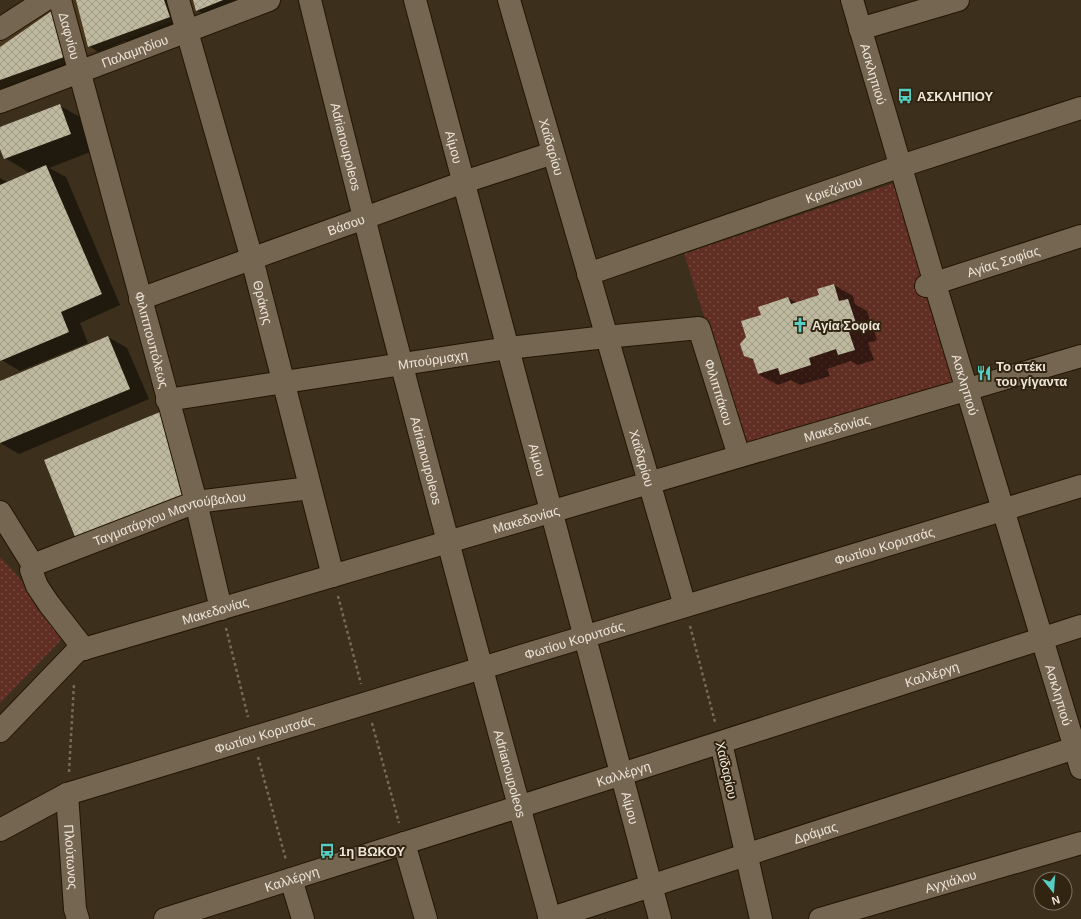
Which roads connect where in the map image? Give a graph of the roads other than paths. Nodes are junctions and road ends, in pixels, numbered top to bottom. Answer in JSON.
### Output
{"nodes":[{"id":1,"x":45,"y":0,"type":"edge"},
{"id":2,"x":60,"y":0,"type":"edge"},
{"id":3,"x":178,"y":0,"type":"edge"},
{"id":4,"x":269,"y":0,"type":"edge"},
{"id":5,"x":310,"y":0,"type":"edge"},
{"id":6,"x":416,"y":0,"type":"edge"},
{"id":7,"x":509,"y":0,"type":"edge"},
{"id":8,"x":852,"y":0,"type":"edge"},
{"id":9,"x":958,"y":0,"type":"edge"},
{"id":10,"x":0,"y":29,"type":"edge"},
{"id":11,"x":860,"y":29,"type":"junction"},
{"id":12,"x":187,"y":31,"type":"junction"},
{"id":13,"x":80,"y":72,"type":"junction"},
{"id":14,"x":0,"y":102,"type":"edge"},
{"id":15,"x":1081,"y":108,"type":"edge"},
{"id":16,"x":553,"y":152,"type":"junction"},
{"id":17,"x":901,"y":166,"type":"junction"},
{"id":18,"x":464,"y":182,"type":"junction"},
{"id":19,"x":363,"y":219,"type":"junction"},
{"id":20,"x":1081,"y":236,"type":"edge"},
{"id":21,"x":252,"y":259,"type":"junction"},
{"id":22,"x":588,"y":274,"type":"junction"},
{"id":23,"x":931,"y":285,"type":"junction"},
{"id":24,"x":140,"y":299,"type":"junction"},
{"id":25,"x":699,"y":328,"type":"joint"},
{"id":26,"x":606,"y":337,"type":"junction"},
{"id":27,"x":508,"y":348,"type":"junction"},
{"id":28,"x":1081,"y":356,"type":"edge"},
{"id":29,"x":401,"y":364,"type":"junction"},
{"id":30,"x":284,"y":383,"type":"junction"},
{"id":31,"x":967,"y":389,"type":"junction"},
{"id":32,"x":168,"y":400,"type":"junction"},
{"id":33,"x":739,"y":456,"type":"junction"},
{"id":34,"x":649,"y":483,"type":"junction"},
{"id":35,"x":1081,"y":486,"type":"edge"},
{"id":36,"x":310,"y":488,"type":"junction"},
{"id":37,"x":196,"y":502,"type":"junction"},
{"id":38,"x":1004,"y":509,"type":"junction"},
{"id":39,"x":552,"y":511,"type":"junction"},
{"id":40,"x":0,"y":512,"type":"edge"},
{"id":41,"x":448,"y":542,"type":"junction"},
{"id":42,"x":33,"y":565,"type":"junction"},
{"id":43,"x":333,"y":576,"type":"junction"},
{"id":44,"x":685,"y":606,"type":"junction"},
{"id":45,"x":221,"y":608,"type":"junction"},
{"id":46,"x":1081,"y":626,"type":"edge"},
{"id":47,"x":585,"y":637,"type":"junction"},
{"id":48,"x":1042,"y":638,"type":"junction"},
{"id":49,"x":84,"y":649,"type":"junction"},
{"id":50,"x":481,"y":668,"type":"junction"},
{"id":51,"x":0,"y":731,"type":"edge"},
{"id":52,"x":721,"y":743,"type":"junction"},
{"id":53,"x":1078,"y":747,"type":"edge"},
{"id":54,"x":1081,"y":768,"type":"edge"},
{"id":55,"x":622,"y":774,"type":"junction"},
{"id":56,"x":67,"y":794,"type":"junction"},
{"id":57,"x":518,"y":807,"type":"junction"},
{"id":58,"x":0,"y":830,"type":"edge"},
{"id":59,"x":404,"y":843,"type":"junction"},
{"id":60,"x":1081,"y":843,"type":"edge"},
{"id":61,"x":747,"y":855,"type":"junction"},
{"id":62,"x":291,"y":879,"type":"junction"},
{"id":63,"x":652,"y":886,"type":"junction"},
{"id":64,"x":830,"y":916,"type":"edge"},
{"id":65,"x":78,"y":919,"type":"edge"},
{"id":66,"x":165,"y":919,"type":"edge"},
{"id":67,"x":302,"y":919,"type":"edge"},
{"id":68,"x":426,"y":919,"type":"edge"},
{"id":69,"x":549,"y":919,"type":"edge"},
{"id":70,"x":660,"y":919,"type":"edge"},
{"id":71,"x":761,"y":919,"type":"edge"}],
"edges":[{"from":1,"to":10,"type":"street"},
{"from":2,"to":13,"type":"street","name":"Δαφνίου"},
{"from":3,"to":12,"type":"street","name":"Θράκης"},
{"from":4,"to":12,"type":"street","name":"Παλαμηδίου"},
{"from":5,"to":19,"type":"street","name":"Adrianoupoleos"},
{"from":6,"to":18,"type":"street","name":"Αίμου"},
{"from":7,"to":16,"type":"street","name":"Χαϊδαρίου"},
{"from":8,"to":11,"type":"street","name":"Ασκληπιού"},
{"from":9,"to":11,"type":"street"},
{"from":11,"to":17,"type":"street","name":"Ασκληπιού"},
{"from":12,"to":13,"type":"street","name":"Παλαμηδίου"},
{"from":12,"to":21,"type":"street","name":"Θράκης"},
{"from":13,"to":14,"type":"street","name":"Παλαμηδίου"},
{"from":13,"to":24,"type":"street","name":"Φιλιππουπόλεως"},
{"from":15,"to":17,"type":"street","name":"Κριεζώτου"},
{"from":16,"to":18,"type":"street","name":"Βάσου"},
{"from":16,"to":22,"type":"street","name":"Χαϊδαρίου"},
{"from":17,"to":22,"type":"street","name":"Κριεζώτου"},
{"from":17,"to":23,"type":"street","name":"Ασκληπιού"},
{"from":18,"to":19,"type":"street","name":"Βάσου"},
{"from":18,"to":27,"type":"street","name":"Αίμου"},
{"from":19,"to":21,"type":"street","name":"Βάσου"},
{"from":19,"to":29,"type":"street","name":"Adrianoupoleos"},
{"from":20,"to":23,"type":"street","name":"Αγίας Σοφίας"},
{"from":21,"to":24,"type":"street","name":"Βάσου"},
{"from":21,"to":30,"type":"street","name":"Θράκης"},
{"from":22,"to":26,"type":"street","name":"Χαϊδαρίου"},
{"from":23,"to":31,"type":"street","name":"Ασκληπιού"},
{"from":24,"to":32,"type":"street","name":"Φιλιππουπόλεως"},
{"from":25,"to":26,"type":"street","name":"Μπούρμαχη"},
{"from":25,"to":33,"type":"street","name":"Φιλιππάκου"},
{"from":26,"to":27,"type":"street","name":"Μπούρμαχη"},
{"from":26,"to":34,"type":"street","name":"Χαϊδαρίου"},
{"from":27,"to":29,"type":"street","name":"Μπούρμαχη"},
{"from":27,"to":39,"type":"street","name":"Αίμου"},
{"from":28,"to":31,"type":"street","name":"Μακεδονίας"},
{"from":29,"to":30,"type":"street","name":"Μπούρμαχη"},
{"from":29,"to":41,"type":"street","name":"Adrianoupoleos"},
{"from":30,"to":32,"type":"street","name":"Μπούρμαχη"},
{"from":30,"to":36,"type":"street","name":"Θράκης"},
{"from":31,"to":33,"type":"street","name":"Μακεδονίας"},
{"from":31,"to":38,"type":"street","name":"Ασκληπιού"},
{"from":32,"to":37,"type":"street","name":"Φιλιππουπόλεως"},
{"from":33,"to":34,"type":"street","name":"Μακεδονίας"},
{"from":34,"to":39,"type":"street","name":"Μακεδονίας"},
{"from":34,"to":44,"type":"street","name":"Χαϊδαρίου"},
{"from":35,"to":38,"type":"street","name":"Φωτίου Κορυτσάς"},
{"from":36,"to":37,"type":"street","name":"Ταγματάρχου Μαντούβαλου"},
{"from":36,"to":43,"type":"street","name":"Θράκης"},
{"from":37,"to":42,"type":"street","name":"Ταγματάρχου Μαντούβαλου"},
{"from":37,"to":45,"type":"street","name":"Φιλιππουπόλεως"},
{"from":38,"to":44,"type":"street","name":"Φωτίου Κορυτσάς"},
{"from":38,"to":48,"type":"street","name":"Ασκληπιού"},
{"from":39,"to":41,"type":"street","name":"Μακεδονίας"},
{"from":39,"to":47,"type":"street","name":"Αίμου"},
{"from":40,"to":42,"type":"street"},
{"from":41,"to":43,"type":"street","name":"Μακεδονίας"},
{"from":41,"to":50,"type":"street","name":"Adrianoupoleos"},
{"from":42,"to":49,"type":"street"},
{"from":43,"to":45,"type":"street","name":"Μακεδονίας"},
{"from":44,"to":47,"type":"street","name":"Φωτίου Κορυτσάς"},
{"from":45,"to":49,"type":"street","name":"Μακεδονίας"},
{"from":46,"to":48,"type":"street","name":"Καλλέργη"},
{"from":47,"to":50,"type":"street","name":"Φωτίου Κορυτσάς"},
{"from":47,"to":55,"type":"street","name":"Αίμου"},
{"from":48,"to":52,"type":"street","name":"Καλλέργη"},
{"from":48,"to":53,"type":"street","name":"Ασκληπιού"},
{"from":49,"to":51,"type":"street","name":"Μακεδονίας"},
{"from":50,"to":56,"type":"street","name":"Φωτίου Κορυτσάς"},
{"from":50,"to":57,"type":"street","name":"Adrianoupoleos"},
{"from":52,"to":55,"type":"street","name":"Καλλέργη"},
{"from":52,"to":61,"type":"street","name":"Χαϊδαρίου"},
{"from":53,"to":54,"type":"street","name":"Ασκληπιού"},
{"from":53,"to":61,"type":"street","name":"Δράμας"},
{"from":55,"to":57,"type":"street","name":"Καλλέργη"},
{"from":55,"to":63,"type":"street","name":"Αίμου"},
{"from":56,"to":58,"type":"street","name":"Φωτίου Κορυτσάς"},
{"from":56,"to":65,"type":"street","name":"Πλούτωνος"},
{"from":57,"to":59,"type":"street","name":"Καλλέργη"},
{"from":57,"to":69,"type":"street","name":"Adrianoupoleos"},
{"from":59,"to":62,"type":"street","name":"Καλλέργη"},
{"from":59,"to":68,"type":"street"},
{"from":60,"to":64,"type":"street","name":"Αγχιάλου"},
{"from":61,"to":63,"type":"street","name":"Δράμας"},
{"from":61,"to":71,"type":"street","name":"Χαϊδαρίου"},
{"from":62,"to":66,"type":"street","name":"Καλλέργη"},
{"from":62,"to":67,"type":"street"},
{"from":63,"to":69,"type":"street","name":"Δράμας"},
{"from":63,"to":70,"type":"street","name":"Αίμου"}]}
